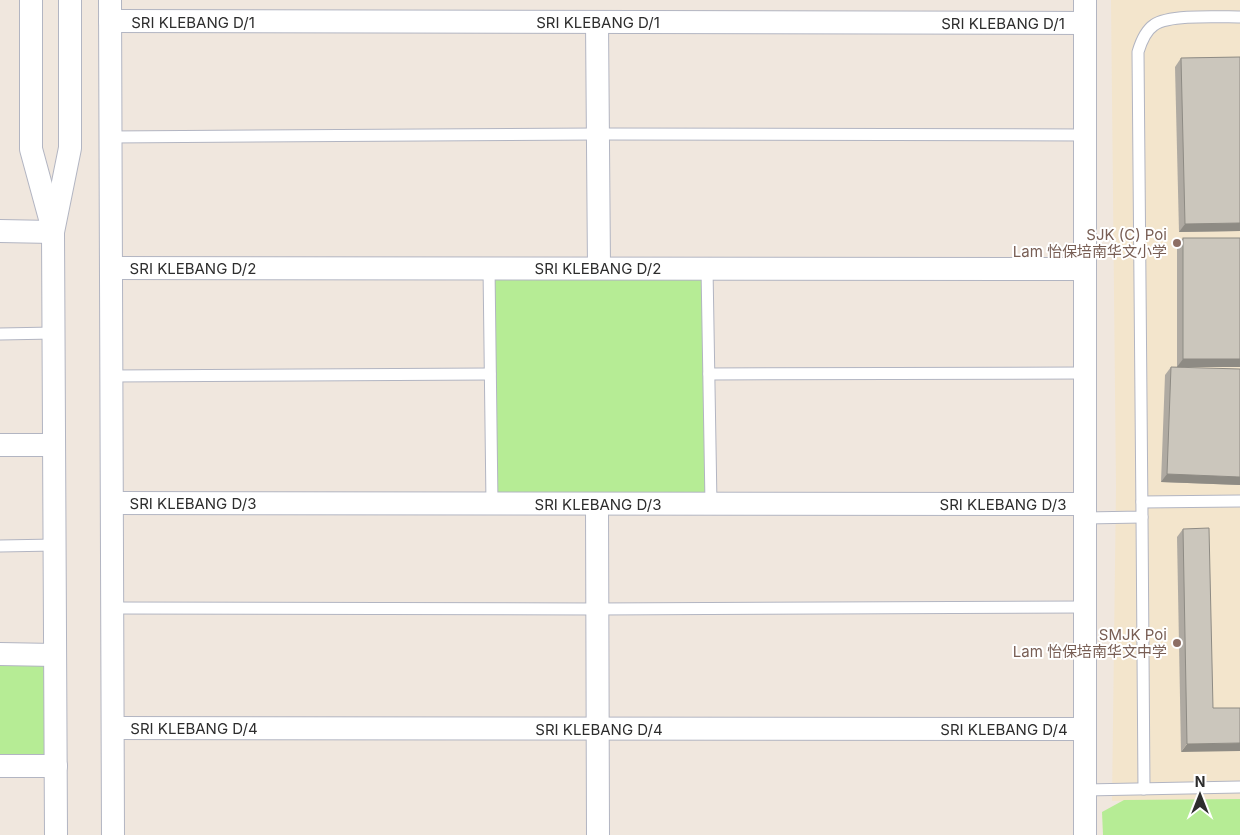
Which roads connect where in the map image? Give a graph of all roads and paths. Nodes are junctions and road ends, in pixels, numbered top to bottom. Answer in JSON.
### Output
{"nodes":[{"id":1,"x":31,"y":0,"type":"edge"},
{"id":2,"x":70,"y":0,"type":"edge"},
{"id":3,"x":1085,"y":0,"type":"edge"},
{"id":4,"x":110,"y":11,"type":"edge"},
{"id":5,"x":1240,"y":17,"type":"edge"},
{"id":6,"x":597,"y":22,"type":"junction"},
{"id":7,"x":1085,"y":23,"type":"junction"},
{"id":8,"x":598,"y":134,"type":"junction"},
{"id":9,"x":1085,"y":135,"type":"junction"},
{"id":10,"x":111,"y":137,"type":"junction"},
{"id":11,"x":0,"y":232,"type":"edge"},
{"id":12,"x":54,"y":232,"type":"junction"},
{"id":13,"x":111,"y":268,"type":"junction"},
{"id":14,"x":489,"y":268,"type":"junction"},
{"id":15,"x":599,"y":268,"type":"junction"},
{"id":16,"x":707,"y":268,"type":"junction"},
{"id":17,"x":1085,"y":269,"type":"junction"},
{"id":18,"x":54,"y":333,"type":"junction"},
{"id":19,"x":0,"y":334,"type":"edge"},
{"id":20,"x":1085,"y":373,"type":"junction"},
{"id":21,"x":490,"y":374,"type":"junction"},
{"id":22,"x":709,"y":374,"type":"junction"},
{"id":23,"x":111,"y":376,"type":"junction"},
{"id":24,"x":0,"y":445,"type":"edge"},
{"id":25,"x":54,"y":445,"type":"junction"},
{"id":26,"x":1240,"y":501,"type":"edge"},
{"id":27,"x":1142,"y":502,"type":"junction"},
{"id":28,"x":112,"y":503,"type":"junction"},
{"id":29,"x":492,"y":504,"type":"junction"},
{"id":30,"x":597,"y":504,"type":"junction"},
{"id":31,"x":711,"y":504,"type":"junction"},
{"id":32,"x":1085,"y":511,"type":"junction"},
{"id":33,"x":1142,"y":517,"type":"junction"},
{"id":34,"x":0,"y":546,"type":"edge"},
{"id":35,"x":55,"y":546,"type":"junction"},
{"id":36,"x":1085,"y":606,"type":"junction"},
{"id":37,"x":112,"y":608,"type":"junction"},
{"id":38,"x":597,"y":610,"type":"junction"},
{"id":39,"x":0,"y":654,"type":"edge"},
{"id":40,"x":55,"y":655,"type":"junction"},
{"id":41,"x":113,"y":728,"type":"junction"},
{"id":42,"x":598,"y":729,"type":"junction"},
{"id":43,"x":1085,"y":729,"type":"junction"},
{"id":44,"x":0,"y":766,"type":"edge"},
{"id":45,"x":56,"y":766,"type":"junction"},
{"id":46,"x":1240,"y":787,"type":"edge"},
{"id":47,"x":1144,"y":789,"type":"junction"},
{"id":48,"x":1085,"y":790,"type":"junction"},
{"id":49,"x":56,"y":835,"type":"edge"},
{"id":50,"x":113,"y":835,"type":"edge"},
{"id":51,"x":598,"y":835,"type":"edge"},
{"id":52,"x":1085,"y":835,"type":"edge"}],
"edges":[{"from":1,"to":12,"type":"street"},
{"from":2,"to":12,"type":"street"},
{"from":3,"to":7,"type":"street"},
{"from":4,"to":6,"type":"street","name":"SRI KLEBANG D/1"},
{"from":4,"to":10,"type":"street"},
{"from":5,"to":27,"type":"lane"},
{"from":6,"to":7,"type":"street","name":"SRI KLEBANG D/1"},
{"from":6,"to":8,"type":"street"},
{"from":7,"to":9,"type":"street"},
{"from":8,"to":9,"type":"lane"},
{"from":8,"to":10,"type":"lane"},
{"from":8,"to":15,"type":"street"},
{"from":9,"to":17,"type":"street"},
{"from":10,"to":13,"type":"street"},
{"from":11,"to":12,"type":"street"},
{"from":12,"to":18,"type":"street"},
{"from":13,"to":14,"type":"street","name":"SRI KLEBANG D/2"},
{"from":13,"to":23,"type":"street"},
{"from":14,"to":15,"type":"street","name":"SRI KLEBANG D/2"},
{"from":14,"to":21,"type":"lane"},
{"from":15,"to":16,"type":"street","name":"SRI KLEBANG D/2"},
{"from":16,"to":17,"type":"street","name":"SRI KLEBANG D/2"},
{"from":16,"to":22,"type":"lane"},
{"from":17,"to":20,"type":"street"},
{"from":18,"to":19,"type":"lane"},
{"from":18,"to":25,"type":"street"},
{"from":20,"to":22,"type":"lane"},
{"from":20,"to":32,"type":"street"},
{"from":21,"to":23,"type":"lane"},
{"from":21,"to":29,"type":"lane"},
{"from":22,"to":31,"type":"lane"},
{"from":23,"to":28,"type":"street"},
{"from":24,"to":25,"type":"street"},
{"from":25,"to":35,"type":"street"},
{"from":26,"to":27,"type":"lane"},
{"from":27,"to":33,"type":"lane"},
{"from":28,"to":29,"type":"street","name":"SRI KLEBANG D/3"},
{"from":28,"to":37,"type":"street"},
{"from":29,"to":30,"type":"street","name":"SRI KLEBANG D/3"},
{"from":30,"to":31,"type":"street","name":"SRI KLEBANG D/3"},
{"from":30,"to":38,"type":"street"},
{"from":31,"to":32,"type":"street","name":"SRI KLEBANG D/3"},
{"from":32,"to":33,"type":"lane"},
{"from":32,"to":36,"type":"street"},
{"from":33,"to":47,"type":"lane"},
{"from":34,"to":35,"type":"lane"},
{"from":35,"to":40,"type":"street"},
{"from":36,"to":38,"type":"lane"},
{"from":36,"to":43,"type":"street"},
{"from":37,"to":38,"type":"lane"},
{"from":37,"to":41,"type":"street"},
{"from":38,"to":42,"type":"street"},
{"from":39,"to":40,"type":"street"},
{"from":40,"to":45,"type":"street"},
{"from":41,"to":42,"type":"street","name":"SRI KLEBANG D/4"},
{"from":41,"to":50,"type":"street"},
{"from":42,"to":43,"type":"street","name":"SRI KLEBANG D/4"},
{"from":42,"to":51,"type":"street"},
{"from":43,"to":48,"type":"street"},
{"from":44,"to":45,"type":"street"},
{"from":45,"to":49,"type":"street"},
{"from":46,"to":47,"type":"lane"},
{"from":47,"to":48,"type":"lane"},
{"from":48,"to":52,"type":"street"}]}
